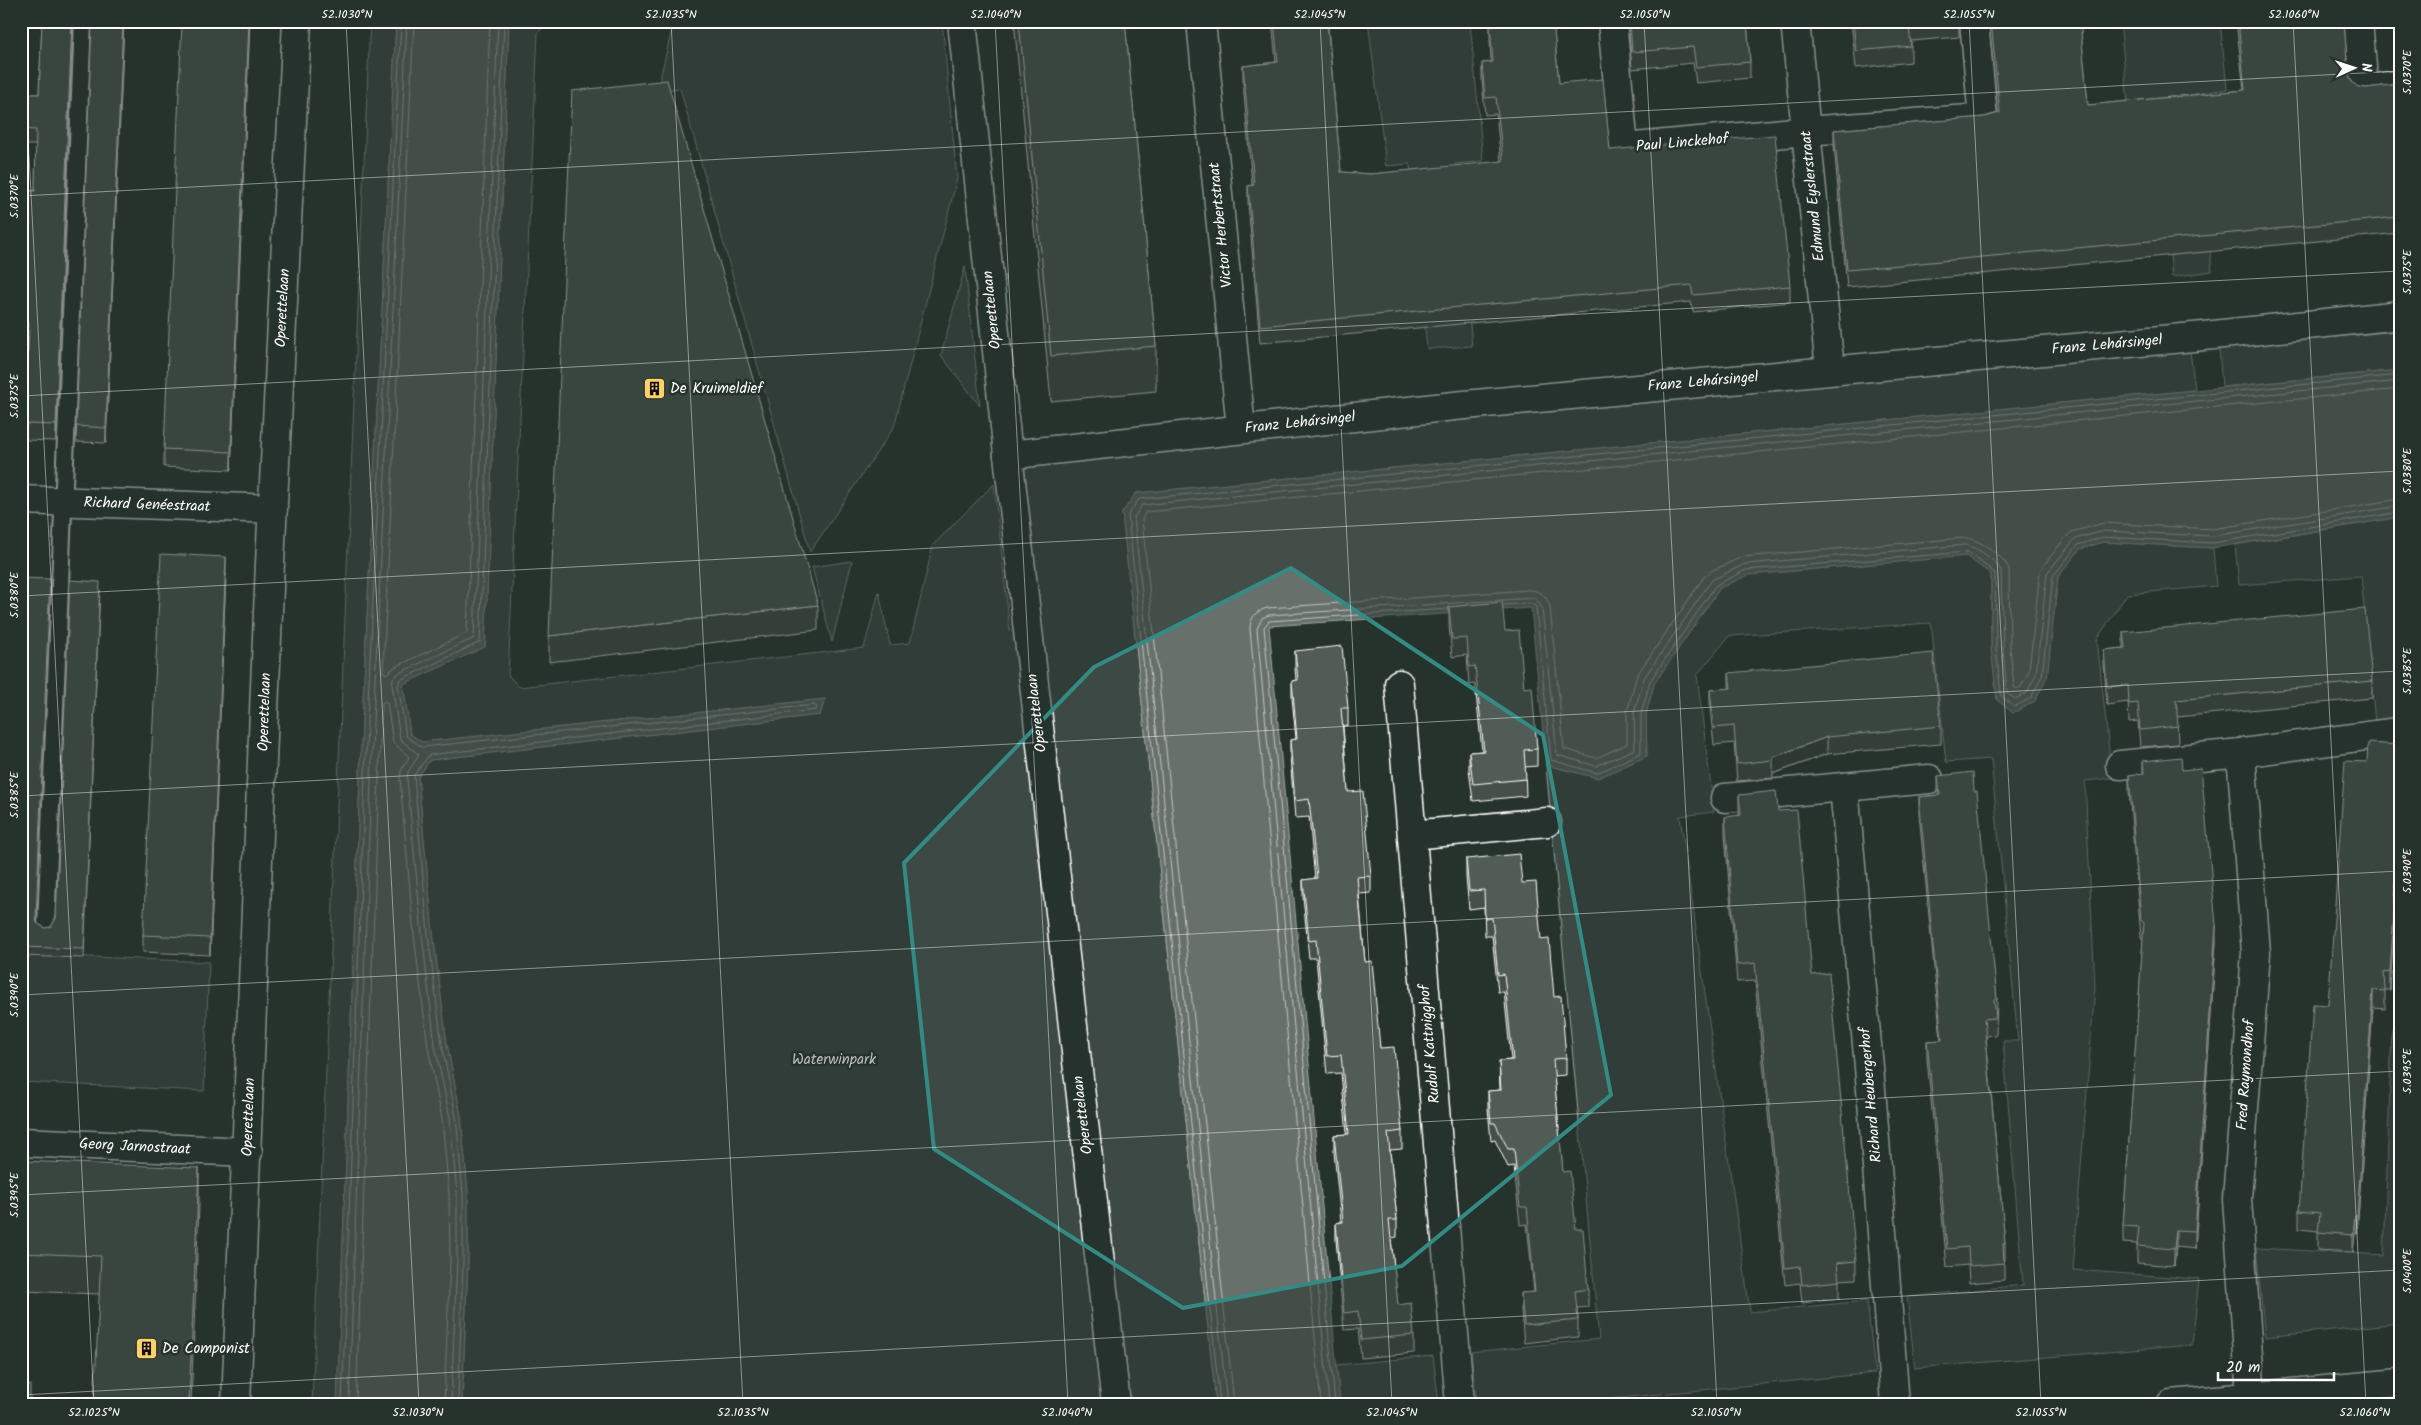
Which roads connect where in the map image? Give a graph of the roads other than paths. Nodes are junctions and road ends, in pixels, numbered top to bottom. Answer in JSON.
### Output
{"nodes":[{"id":1,"x":83,"y":21,"type":"edge"},
{"id":2,"x":297,"y":21,"type":"edge"},
{"id":3,"x":962,"y":21,"type":"edge"},
{"id":4,"x":1201,"y":21,"type":"edge"},
{"id":5,"x":1612,"y":21,"type":"edge"},
{"id":6,"x":1795,"y":21,"type":"edge"},
{"id":7,"x":1974,"y":21,"type":"edge"},
{"id":8,"x":2358,"y":21,"type":"edge"},
{"id":9,"x":2400,"y":86,"type":"edge"},
{"id":10,"x":1806,"y":131,"type":"junction"},
{"id":11,"x":2400,"y":315,"type":"edge"},
{"id":12,"x":1830,"y":370,"type":"junction"},
{"id":13,"x":1241,"y":429,"type":"junction"},
{"id":14,"x":1008,"y":455,"type":"junction"},
{"id":15,"x":21,"y":500,"type":"edge"},
{"id":16,"x":63,"y":502,"type":"junction"},
{"id":17,"x":273,"y":509,"type":"junction"},
{"id":18,"x":1399,"y":684,"type":"dead end"},
{"id":19,"x":2396,"y":732,"type":"dead end"},
{"id":20,"x":2241,"y":753,"type":"junction"},
{"id":21,"x":2120,"y":765,"type":"dead end"},
{"id":22,"x":1929,"y":779,"type":"dead end"},
{"id":23,"x":1844,"y":787,"type":"junction"},
{"id":24,"x":1725,"y":798,"type":"dead end"},
{"id":25,"x":1547,"y":822,"type":"dead end"},
{"id":26,"x":1412,"y":835,"type":"junction"},
{"id":27,"x":46,"y":927,"type":"edge"},
{"id":28,"x":21,"y":1142,"type":"edge"},
{"id":29,"x":248,"y":1152,"type":"junction"},
{"id":30,"x":2400,"y":1383,"type":"edge"},
{"id":31,"x":2251,"y":1396,"type":"junction"},
{"id":32,"x":236,"y":1404,"type":"edge"},
{"id":33,"x":1116,"y":1404,"type":"edge"},
{"id":34,"x":1460,"y":1404,"type":"edge"},
{"id":35,"x":1895,"y":1404,"type":"edge"},
{"id":36,"x":2171,"y":1404,"type":"edge"}],
"edges":[{"from":1,"to":16,"type":"lane"},
{"from":2,"to":17,"type":"street","name":"Operettelaan"},
{"from":3,"to":14,"type":"street","name":"Operettelaan"},
{"from":4,"to":13,"type":"street","name":"Victor Herbertstraat"},
{"from":5,"to":10,"type":"street","name":"Paul Linckehof"},
{"from":6,"to":10,"type":"street","name":"Edmund Eyslerstraat"},
{"from":7,"to":10,"type":"street"},
{"from":8,"to":9,"type":"street"},
{"from":10,"to":12,"type":"street","name":"Edmund Eyslerstraat"},
{"from":11,"to":12,"type":"street","name":"Franz Lehársingel"},
{"from":12,"to":13,"type":"street","name":"Franz Lehársingel"},
{"from":13,"to":14,"type":"street","name":"Franz Lehársingel"},
{"from":14,"to":33,"type":"street","name":"Operettelaan"},
{"from":15,"to":16,"type":"street","name":"Richard Genéestraat"},
{"from":16,"to":17,"type":"street","name":"Richard Genéestraat"},
{"from":16,"to":27,"type":"lane"},
{"from":17,"to":29,"type":"street","name":"Operettelaan"},
{"from":18,"to":26,"type":"street","name":"Rudolf Kattnigghof"},
{"from":19,"to":20,"type":"street"},
{"from":20,"to":21,"type":"street"},
{"from":20,"to":31,"type":"street","name":"Fred Raymondhof"},
{"from":22,"to":23,"type":"street"},
{"from":23,"to":24,"type":"street"},
{"from":23,"to":35,"type":"street","name":"Richard Heubergerhof"},
{"from":25,"to":26,"type":"street"},
{"from":26,"to":34,"type":"street","name":"Rudolf Kattnigghof"},
{"from":28,"to":29,"type":"street","name":"Georg Jarnostraat"},
{"from":29,"to":32,"type":"street","name":"Operettelaan"},
{"from":30,"to":31,"type":"street"},
{"from":31,"to":36,"type":"street"}]}
